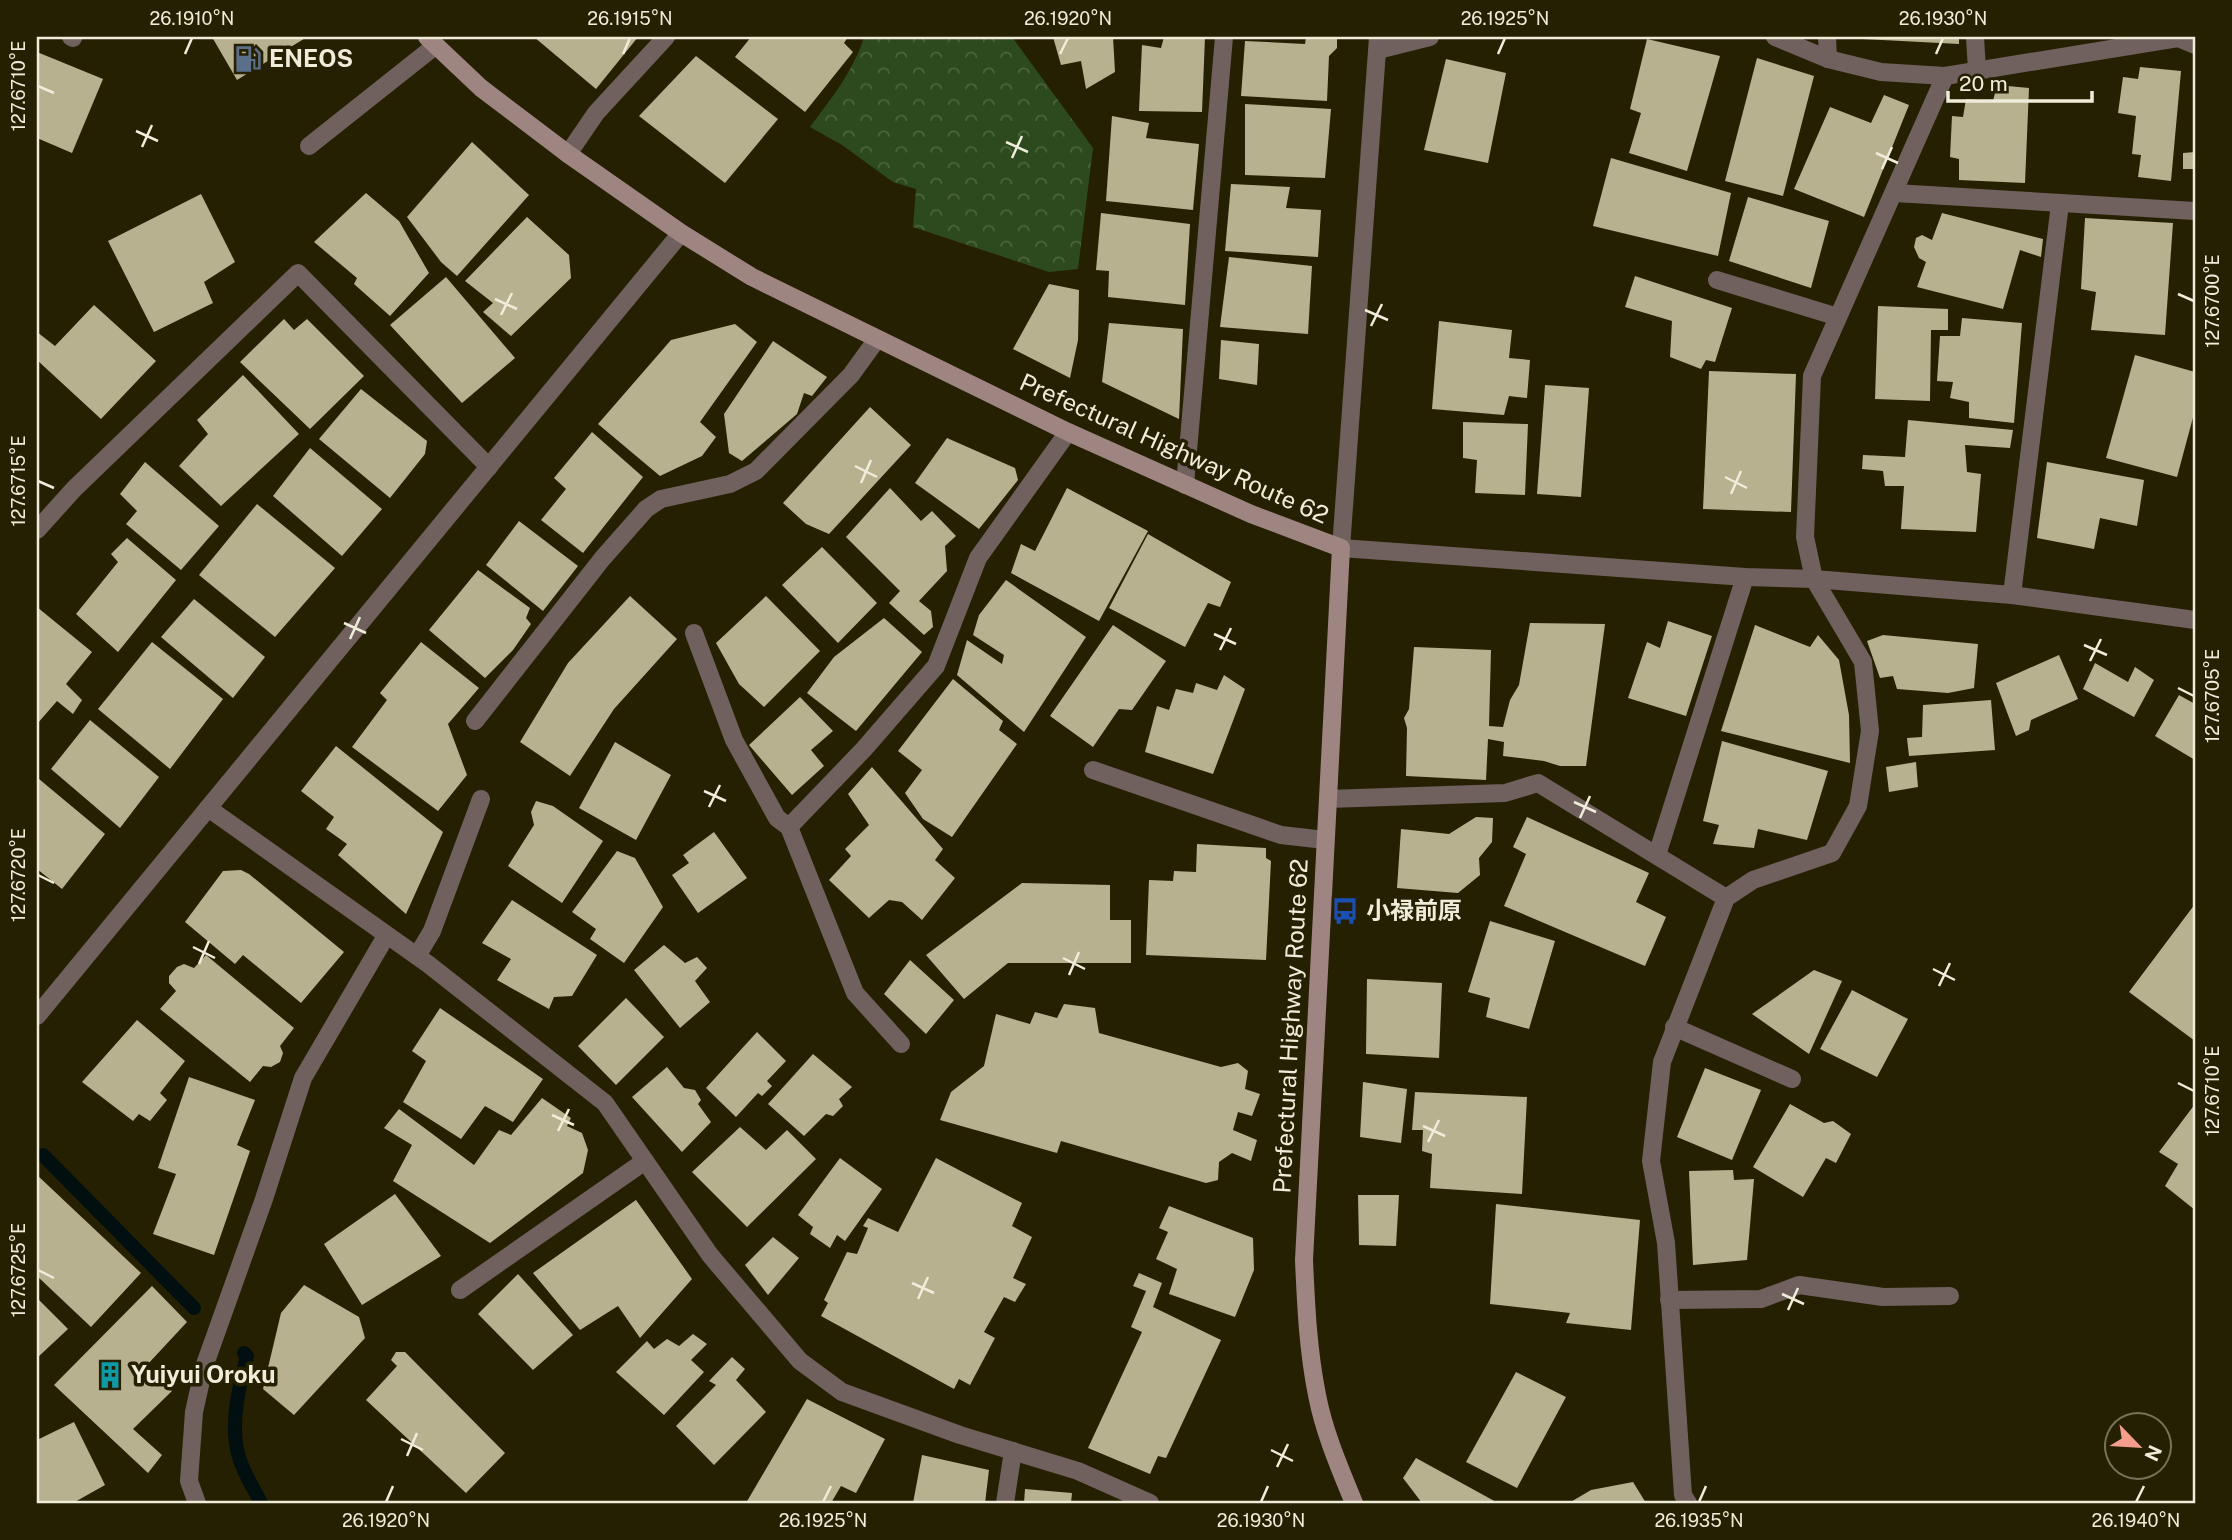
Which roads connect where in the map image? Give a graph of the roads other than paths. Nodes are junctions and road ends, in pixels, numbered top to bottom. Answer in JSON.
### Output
{"nodes":[{"id":1,"x":666,"y":37,"type":"edge"},
{"id":2,"x":1224,"y":37,"type":"edge"},
{"id":3,"x":1430,"y":37,"type":"edge"},
{"id":4,"x":1775,"y":37,"type":"edge"},
{"id":5,"x":1827,"y":37,"type":"edge"},
{"id":6,"x":1975,"y":37,"type":"edge"},
{"id":7,"x":431,"y":41,"type":"edge"},
{"id":8,"x":1378,"y":43,"type":"edge"},
{"id":9,"x":2195,"y":45,"type":"edge"},
{"id":10,"x":1828,"y":59,"type":"junction"},
{"id":11,"x":1978,"y":70,"type":"junction"},
{"id":12,"x":1945,"y":76,"type":"junction"},
{"id":13,"x":309,"y":146,"type":"dead end"},
{"id":14,"x":568,"y":154,"type":"junction"},
{"id":15,"x":1895,"y":193,"type":"junction"},
{"id":16,"x":2060,"y":204,"type":"junction"},
{"id":17,"x":2195,"y":211,"type":"edge"},
{"id":18,"x":681,"y":233,"type":"junction"},
{"id":19,"x":1717,"y":280,"type":"dead end"},
{"id":20,"x":1838,"y":317,"type":"junction"},
{"id":21,"x":877,"y":339,"type":"junction"},
{"id":22,"x":1068,"y":432,"type":"junction"},
{"id":23,"x":489,"y":467,"type":"junction"},
{"id":24,"x":1185,"y":485,"type":"junction"},
{"id":25,"x":37,"y":530,"type":"edge"},
{"id":26,"x":1341,"y":548,"type":"junction"},
{"id":27,"x":1745,"y":577,"type":"junction"},
{"id":28,"x":1814,"y":579,"type":"junction"},
{"id":29,"x":2012,"y":595,"type":"junction"},
{"id":30,"x":2195,"y":620,"type":"edge"},
{"id":31,"x":694,"y":633,"type":"dead end"},
{"id":32,"x":475,"y":721,"type":"dead end"},
{"id":33,"x":1093,"y":770,"type":"dead end"},
{"id":34,"x":481,"y":799,"type":"dead end"},
{"id":35,"x":1328,"y":799,"type":"junction"},
{"id":36,"x":208,"y":808,"type":"junction"},
{"id":37,"x":789,"y":827,"type":"junction"},
{"id":38,"x":1325,"y":840,"type":"junction"},
{"id":39,"x":1657,"y":855,"type":"junction"},
{"id":40,"x":1726,"y":898,"type":"junction"},
{"id":41,"x":386,"y":936,"type":"junction"},
{"id":42,"x":417,"y":956,"type":"junction"},
{"id":43,"x":37,"y":1016,"type":"edge"},
{"id":44,"x":1674,"y":1027,"type":"junction"},
{"id":45,"x":901,"y":1044,"type":"dead end"},
{"id":46,"x":1792,"y":1079,"type":"dead end"},
{"id":47,"x":645,"y":1161,"type":"junction"},
{"id":48,"x":460,"y":1290,"type":"dead end"},
{"id":49,"x":1950,"y":1296,"type":"dead end"},
{"id":50,"x":1669,"y":1300,"type":"junction"},
{"id":51,"x":1013,"y":1451,"type":"junction"},
{"id":52,"x":196,"y":1503,"type":"edge"},
{"id":53,"x":1005,"y":1503,"type":"edge"},
{"id":54,"x":1150,"y":1503,"type":"edge"},
{"id":55,"x":1354,"y":1503,"type":"edge"},
{"id":56,"x":1688,"y":1503,"type":"edge"}],
"edges":[{"from":1,"to":14,"type":"street"},
{"from":2,"to":24,"type":"street"},
{"from":3,"to":8,"type":"street"},
{"from":4,"to":10,"type":"street"},
{"from":5,"to":10,"type":"street"},
{"from":6,"to":11,"type":"street"},
{"from":7,"to":13,"type":"street"},
{"from":7,"to":14,"type":"main road","name":"Prefectural Highway Route 62"},
{"from":8,"to":26,"type":"street"},
{"from":9,"to":11,"type":"street"},
{"from":10,"to":12,"type":"street"},
{"from":11,"to":12,"type":"street"},
{"from":12,"to":15,"type":"street"},
{"from":14,"to":18,"type":"main road","name":"Prefectural Highway Route 62"},
{"from":15,"to":16,"type":"street"},
{"from":15,"to":20,"type":"street"},
{"from":16,"to":17,"type":"street"},
{"from":16,"to":29,"type":"street"},
{"from":18,"to":21,"type":"main road","name":"Prefectural Highway Route 62"},
{"from":18,"to":23,"type":"street"},
{"from":19,"to":20,"type":"street"},
{"from":20,"to":28,"type":"street"},
{"from":21,"to":22,"type":"main road","name":"Prefectural Highway Route 62"},
{"from":21,"to":32,"type":"street"},
{"from":22,"to":24,"type":"main road","name":"Prefectural Highway Route 62"},
{"from":22,"to":37,"type":"street"},
{"from":23,"to":25,"type":"street"},
{"from":23,"to":36,"type":"street"},
{"from":24,"to":26,"type":"main road","name":"Prefectural Highway Route 62"},
{"from":26,"to":27,"type":"street"},
{"from":26,"to":35,"type":"main road","name":"Prefectural Highway Route 62"},
{"from":27,"to":28,"type":"street"},
{"from":27,"to":39,"type":"street"},
{"from":28,"to":29,"type":"street"},
{"from":28,"to":40,"type":"street"},
{"from":29,"to":30,"type":"street"},
{"from":31,"to":37,"type":"street"},
{"from":33,"to":38,"type":"street"},
{"from":34,"to":42,"type":"street"},
{"from":35,"to":38,"type":"main road","name":"Prefectural Highway Route 62"},
{"from":35,"to":39,"type":"street"},
{"from":36,"to":41,"type":"street"},
{"from":36,"to":43,"type":"street"},
{"from":37,"to":45,"type":"street"},
{"from":38,"to":55,"type":"main road","name":"Prefectural Highway Route 62"},
{"from":39,"to":40,"type":"street"},
{"from":40,"to":44,"type":"street"},
{"from":41,"to":42,"type":"street"},
{"from":41,"to":52,"type":"street"},
{"from":42,"to":47,"type":"street"},
{"from":44,"to":46,"type":"street"},
{"from":44,"to":50,"type":"street"},
{"from":47,"to":48,"type":"street"},
{"from":47,"to":51,"type":"street"},
{"from":49,"to":50,"type":"street"},
{"from":50,"to":56,"type":"street"},
{"from":51,"to":53,"type":"street"},
{"from":51,"to":54,"type":"street"}]}
